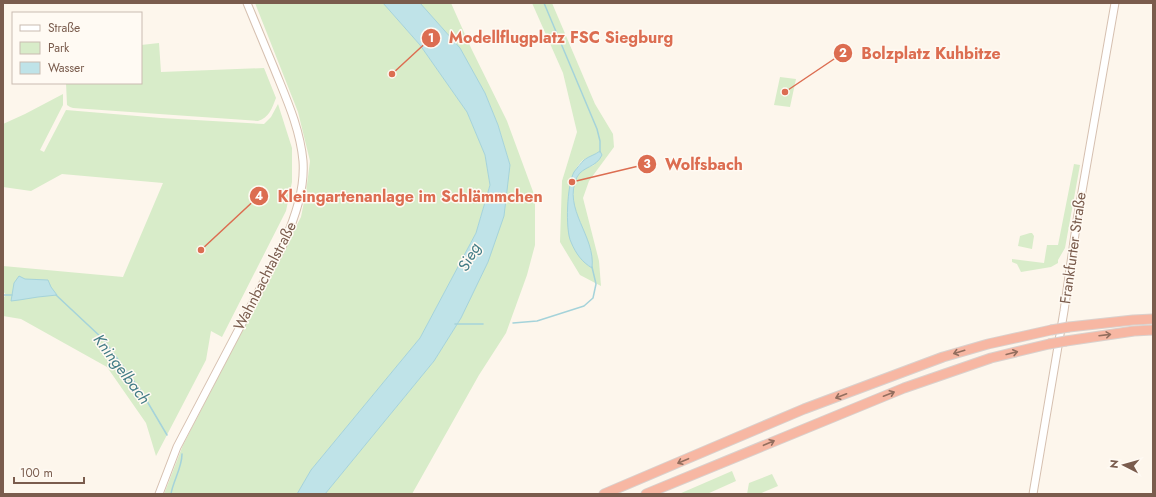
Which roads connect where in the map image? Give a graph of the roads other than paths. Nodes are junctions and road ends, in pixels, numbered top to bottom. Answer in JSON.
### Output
{"nodes":[{"id":1,"x":248,"y":3,"type":"edge"},
{"id":2,"x":1115,"y":3,"type":"edge"},
{"id":3,"x":1153,"y":319,"type":"edge"},
{"id":4,"x":1153,"y":330,"type":"edge"},
{"id":5,"x":159,"y":494,"type":"edge"},
{"id":6,"x":604,"y":494,"type":"edge"},
{"id":7,"x":646,"y":494,"type":"edge"},
{"id":8,"x":1033,"y":494,"type":"edge"}],
"edges":[{"from":1,"to":5,"type":"main road","name":"Wahnbachtalstraße"},
{"from":2,"to":8,"type":"main road","name":"Frankfurter Straße"},
{"from":3,"to":6,"type":"highway","one_way":true,"bridge":true},
{"from":7,"to":4,"type":"highway","one_way":true,"bridge":true}]}
